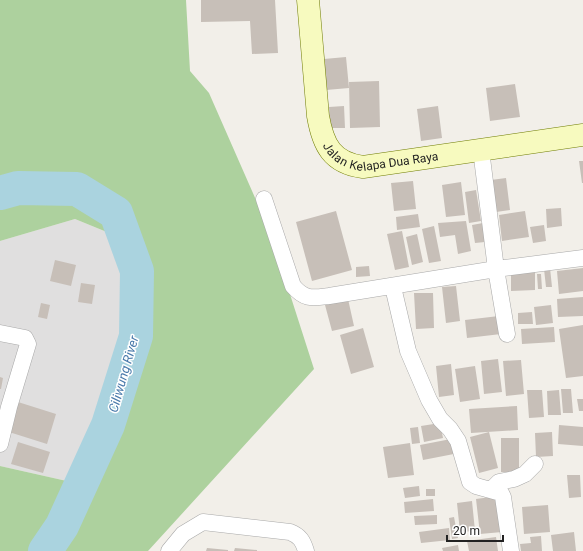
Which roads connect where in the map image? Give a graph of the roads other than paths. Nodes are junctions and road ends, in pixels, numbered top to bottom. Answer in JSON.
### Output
{"nodes":[{"id":1,"x":308,"y":0,"type":"edge"},
{"id":2,"x":583,"y":135,"type":"edge"},
{"id":3,"x":481,"y":150,"type":"junction"},
{"id":4,"x":264,"y":199,"type":"dead end"},
{"id":5,"x":583,"y":258,"type":"edge"},
{"id":6,"x":496,"y":269,"type":"junction"},
{"id":7,"x":393,"y":286,"type":"junction"},
{"id":8,"x":0,"y":332,"type":"edge"},
{"id":9,"x":507,"y":334,"type":"dead end"},
{"id":10,"x":0,"y":444,"type":"edge"},
{"id":11,"x":535,"y":464,"type":"dead end"},
{"id":12,"x":491,"y":490,"type":"junction"},
{"id":13,"x":169,"y":551,"type":"edge"},
{"id":14,"x":306,"y":551,"type":"edge"},
{"id":15,"x":511,"y":551,"type":"edge"}],
"edges":[{"from":1,"to":3,"type":"main road","name":"Jalan Kelapa Dua Raya"},
{"from":2,"to":3,"type":"main road","name":"Jalan Kelapa Dua Raya"},
{"from":3,"to":6,"type":"street"},
{"from":4,"to":7,"type":"street"},
{"from":5,"to":6,"type":"street"},
{"from":6,"to":7,"type":"street"},
{"from":6,"to":9,"type":"street"},
{"from":7,"to":12,"type":"street"},
{"from":8,"to":10,"type":"street"},
{"from":11,"to":12,"type":"street"},
{"from":12,"to":15,"type":"street"},
{"from":13,"to":14,"type":"street"}]}
